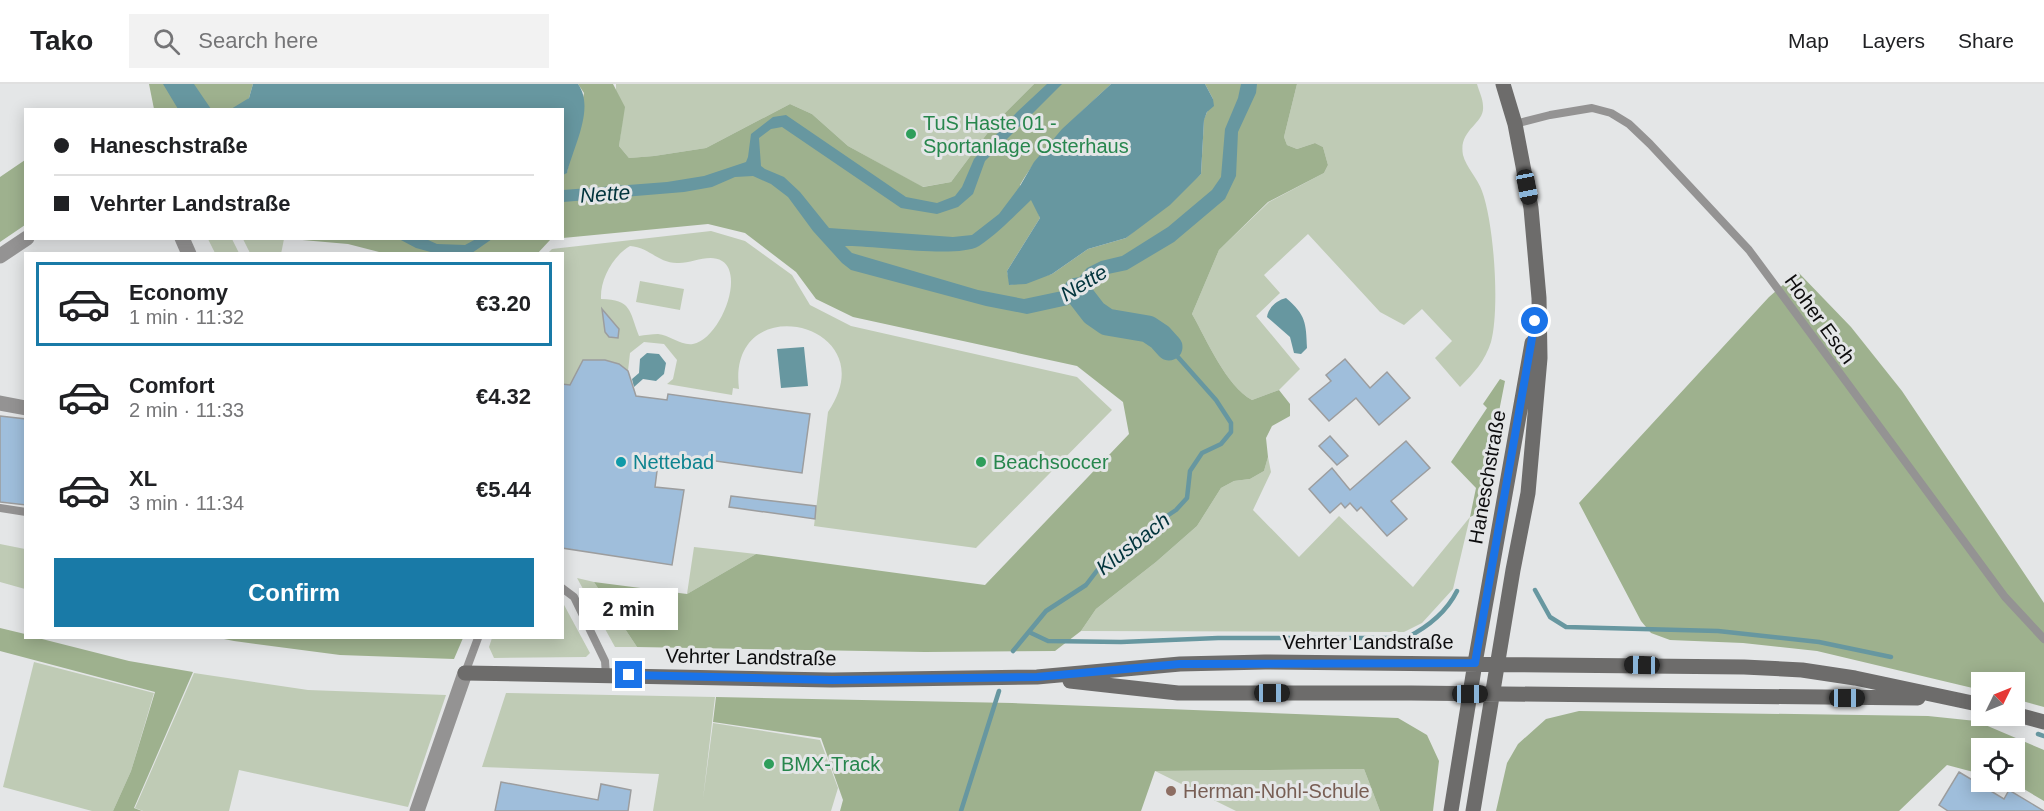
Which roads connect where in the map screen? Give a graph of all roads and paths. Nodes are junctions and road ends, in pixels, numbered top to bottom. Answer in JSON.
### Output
{"nodes":[{"id":1,"x":1503,"y":84,"type":"edge"},
{"id":2,"x":1515,"y":124,"type":"junction"},
{"id":3,"x":24,"y":240,"type":"edge"},
{"id":4,"x":0,"y":256,"type":"edge"},
{"id":5,"x":1539,"y":298,"type":"junction"},
{"id":6,"x":0,"y":403,"type":"edge"},
{"id":7,"x":24,"y":408,"type":"edge"},
{"id":8,"x":0,"y":508,"type":"edge"},
{"id":9,"x":24,"y":512,"type":"edge"},
{"id":10,"x":564,"y":590,"type":"edge"},
{"id":11,"x":478,"y":639,"type":"edge"},
{"id":12,"x":2044,"y":639,"type":"edge"},
{"id":13,"x":1475,"y":663,"type":"junction"},
{"id":14,"x":1499,"y":664,"type":"junction"},
{"id":15,"x":465,"y":673,"type":"junction"},
{"id":16,"x":606,"y":675,"type":"junction"},
{"id":17,"x":1037,"y":677,"type":"junction"},
{"id":18,"x":1470,"y":694,"type":"junction"},
{"id":19,"x":1493,"y":694,"type":"junction"},
{"id":20,"x":1948,"y":698,"type":"junction"},
{"id":21,"x":1971,"y":703,"type":"edge"},
{"id":22,"x":2025,"y":717,"type":"edge"},
{"id":23,"x":2044,"y":722,"type":"edge"},
{"id":24,"x":417,"y":811,"type":"edge"},
{"id":25,"x":1451,"y":811,"type":"edge"},
{"id":26,"x":1473,"y":811,"type":"edge"}],
"edges":[{"from":1,"to":2,"type":"main road","name":"Haneschstraße"},
{"from":2,"to":5,"type":"main road","name":"Haneschstraße"},
{"from":2,"to":12,"type":"lane","name":"Hoher Esch"},
{"from":3,"to":4,"type":"street"},
{"from":5,"to":13,"type":"main road","name":"Haneschstraße"},
{"from":5,"to":14,"type":"main road","name":"Haneschstraße"},
{"from":6,"to":7,"type":"street"},
{"from":8,"to":9,"type":"lane"},
{"from":10,"to":16,"type":"lane"},
{"from":11,"to":15,"type":"lane"},
{"from":13,"to":14,"type":"main road","name":"Vehrter Landstraße"},
{"from":13,"to":17,"type":"main road","name":"Vehrter Landstraße"},
{"from":13,"to":18,"type":"main road","name":"Haneschstraße"},
{"from":14,"to":19,"type":"main road","name":"Haneschstraße"},
{"from":14,"to":20,"type":"main road","name":"Vehrter Landstraße"},
{"from":15,"to":16,"type":"main road","name":"Vehrter Landstraße"},
{"from":15,"to":24,"type":"street"},
{"from":16,"to":17,"type":"main road","name":"Vehrter Landstraße"},
{"from":17,"to":18,"type":"main road","name":"Vehrter Landstraße"},
{"from":18,"to":19,"type":"main road","name":"Vehrter Landstraße"},
{"from":18,"to":25,"type":"main road","name":"Haneschstraße"},
{"from":19,"to":20,"type":"main road","name":"Vehrter Landstraße"},
{"from":19,"to":26,"type":"main road","name":"Haneschstraße"},
{"from":20,"to":21,"type":"main road","name":"Vehrter Landstraße"},
{"from":22,"to":23,"type":"main road"}]}
